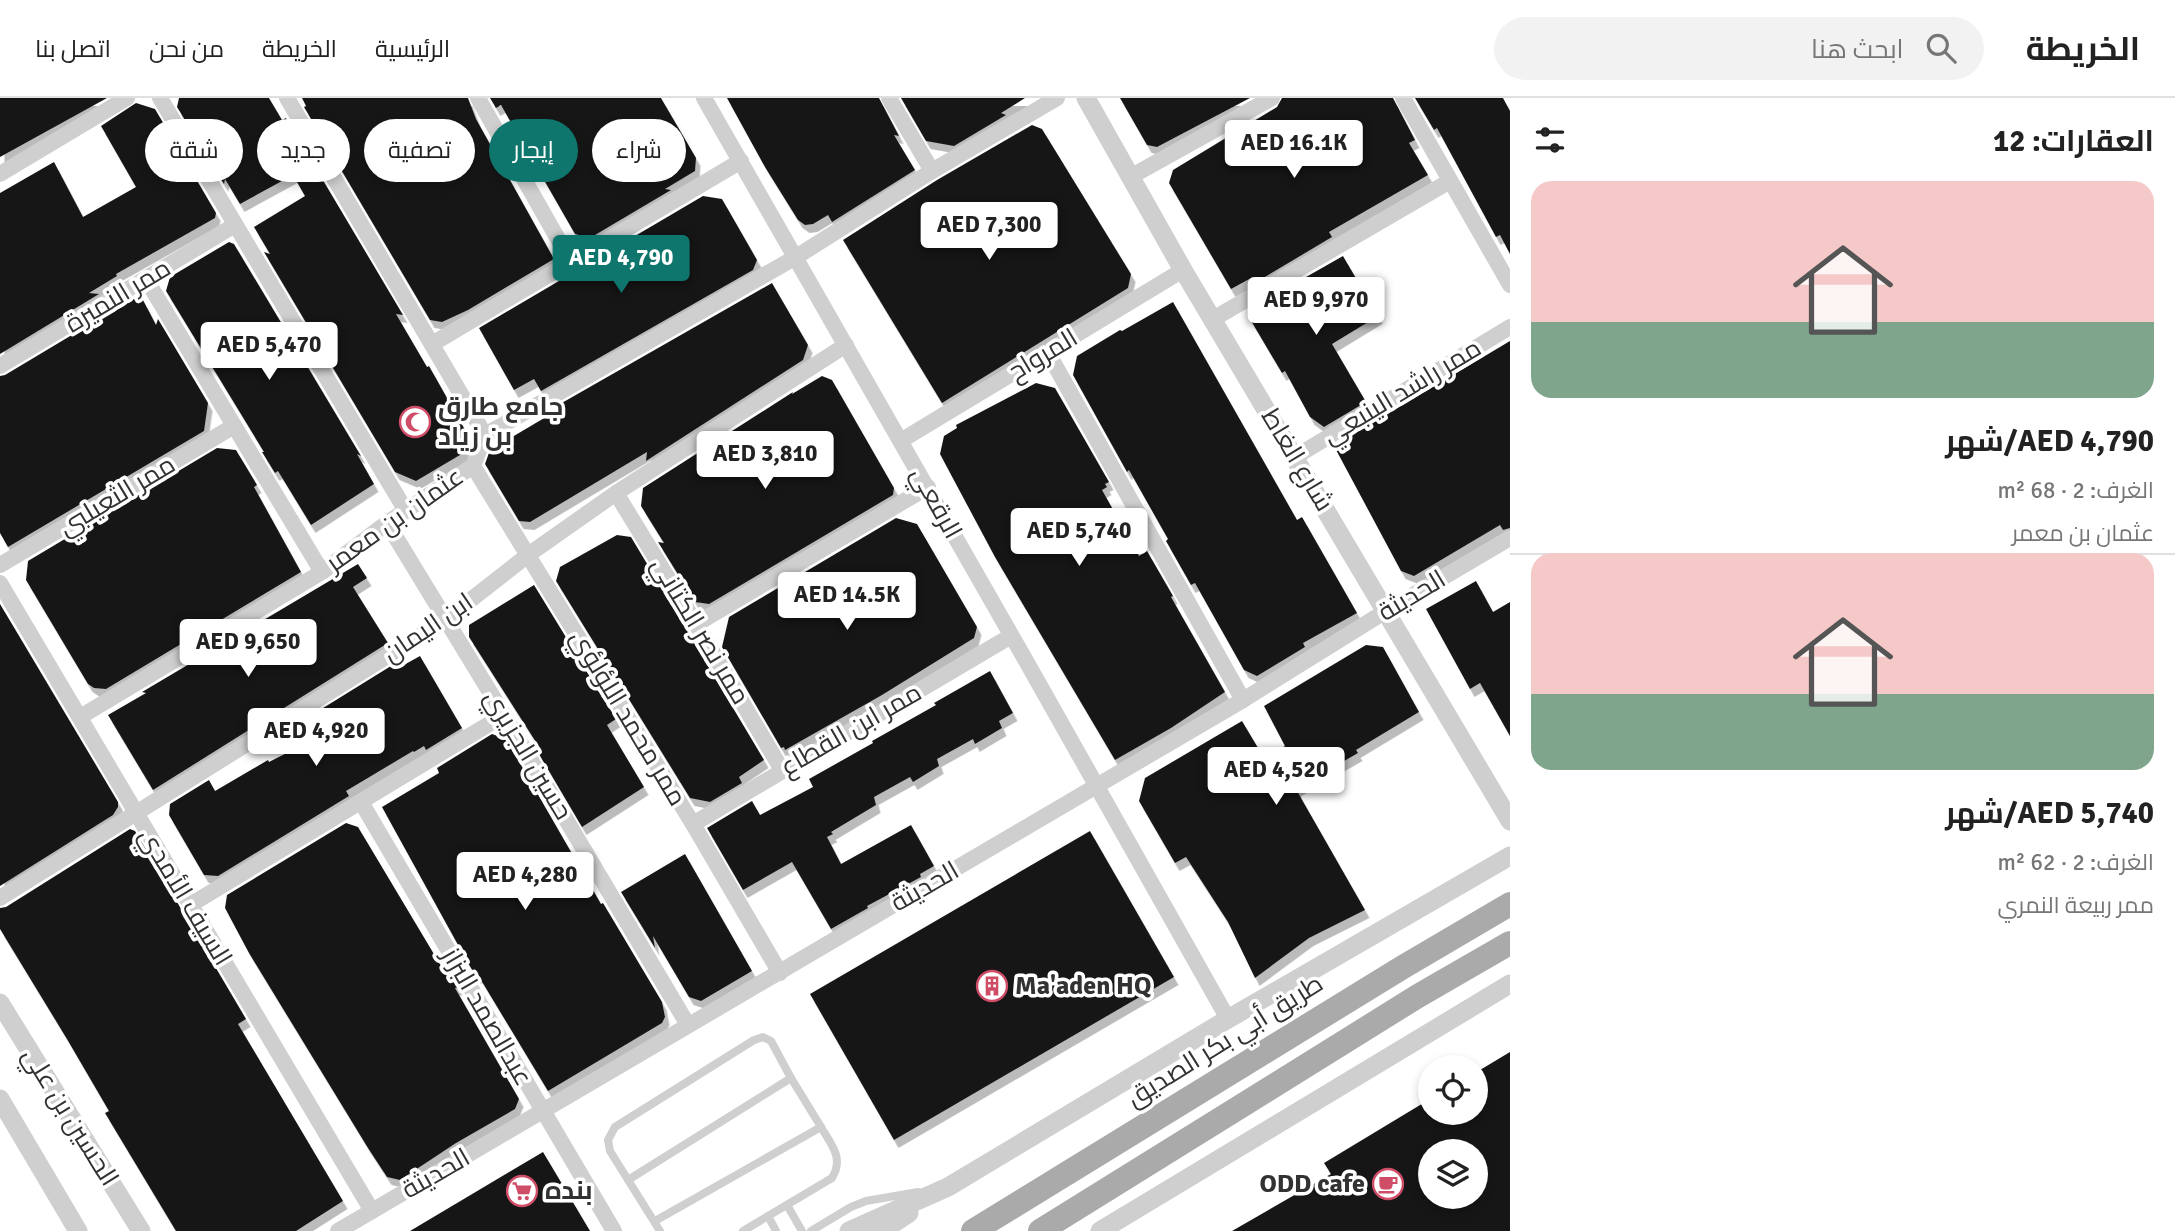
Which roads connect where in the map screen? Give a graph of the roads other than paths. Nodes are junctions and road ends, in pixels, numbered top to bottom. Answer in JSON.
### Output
{"nodes":[{"id":1,"x":127,"y":98,"type":"edge"},
{"id":2,"x":160,"y":98,"type":"edge"},
{"id":3,"x":287,"y":98,"type":"edge"},
{"id":4,"x":478,"y":98,"type":"edge"},
{"id":5,"x":704,"y":98,"type":"edge"},
{"id":6,"x":889,"y":98,"type":"edge"},
{"id":7,"x":1058,"y":98,"type":"edge"},
{"id":8,"x":1086,"y":98,"type":"edge"},
{"id":9,"x":1272,"y":98,"type":"edge"},
{"id":10,"x":1403,"y":98,"type":"edge"},
{"id":11,"x":741,"y":161,"type":"junction"},
{"id":12,"x":932,"y":171,"type":"junction"},
{"id":13,"x":0,"y":174,"type":"edge"},
{"id":14,"x":1130,"y":177,"type":"junction"},
{"id":15,"x":1450,"y":181,"type":"junction"},
{"id":16,"x":235,"y":225,"type":"junction"},
{"id":17,"x":796,"y":257,"type":"junction"},
{"id":18,"x":571,"y":261,"type":"junction"},
{"id":19,"x":1183,"y":270,"type":"junction"},
{"id":20,"x":146,"y":279,"type":"junction"},
{"id":21,"x":1510,"y":285,"type":"edge"},
{"id":22,"x":1213,"y":319,"type":"junction"},
{"id":23,"x":1510,"y":327,"type":"edge"},
{"id":24,"x":432,"y":344,"type":"junction"},
{"id":25,"x":846,"y":345,"type":"junction"},
{"id":26,"x":1048,"y":353,"type":"junction"},
{"id":27,"x":0,"y":366,"type":"edge"},
{"id":28,"x":234,"y":426,"type":"junction"},
{"id":29,"x":485,"y":435,"type":"junction"},
{"id":30,"x":902,"y":440,"type":"junction"},
{"id":31,"x":1295,"y":457,"type":"junction"},
{"id":32,"x":473,"y":466,"type":"junction"},
{"id":33,"x":928,"y":487,"type":"junction"},
{"id":34,"x":616,"y":493,"type":"junction"},
{"id":35,"x":406,"y":511,"type":"junction"},
{"id":36,"x":387,"y":523,"type":"junction"},
{"id":37,"x":1510,"y":538,"type":"edge"},
{"id":38,"x":528,"y":555,"type":"junction"},
{"id":39,"x":0,"y":565,"type":"edge"},
{"id":40,"x":321,"y":572,"type":"junction"},
{"id":41,"x":0,"y":583,"type":"edge"},
{"id":42,"x":1386,"y":611,"type":"junction"},
{"id":43,"x":445,"y":620,"type":"junction"},
{"id":44,"x":696,"y":624,"type":"junction"},
{"id":45,"x":1011,"y":636,"type":"junction"},
{"id":46,"x":1243,"y":700,"type":"junction"},
{"id":47,"x":504,"y":715,"type":"junction"},
{"id":48,"x":80,"y":718,"type":"junction"},
{"id":49,"x":782,"y":771,"type":"junction"},
{"id":50,"x":1097,"y":786,"type":"junction"},
{"id":51,"x":361,"y":802,"type":"junction"},
{"id":52,"x":135,"y":813,"type":"junction"},
{"id":53,"x":1510,"y":821,"type":"edge"},
{"id":54,"x":693,"y":824,"type":"junction"},
{"id":55,"x":1510,"y":856,"type":"edge"},
{"id":56,"x":0,"y":898,"type":"edge"},
{"id":57,"x":1510,"y":904,"type":"edge"},
{"id":58,"x":190,"y":905,"type":"junction"},
{"id":59,"x":1510,"y":943,"type":"edge"},
{"id":60,"x":780,"y":972,"type":"junction"},
{"id":61,"x":1510,"y":985,"type":"edge"},
{"id":62,"x":0,"y":1003,"type":"edge"},
{"id":63,"x":1228,"y":1019,"type":"junction"},
{"id":64,"x":688,"y":1025,"type":"junction"},
{"id":65,"x":791,"y":1078,"type":"junction"},
{"id":66,"x":0,"y":1099,"type":"edge"},
{"id":67,"x":542,"y":1112,"type":"junction"},
{"id":68,"x":821,"y":1127,"type":"junction"},
{"id":69,"x":628,"y":1180,"type":"junction"},
{"id":70,"x":948,"y":1187,"type":"junction"},
{"id":71,"x":787,"y":1205,"type":"junction"},
{"id":72,"x":372,"y":1211,"type":"junction"},
{"id":73,"x":768,"y":1216,"type":"junction"},
{"id":74,"x":655,"y":1221,"type":"junction"},
{"id":75,"x":1125,"y":1224,"type":"edge"},
{"id":76,"x":78,"y":1231,"type":"edge"},
{"id":77,"x":141,"y":1231,"type":"edge"},
{"id":78,"x":338,"y":1231,"type":"edge"},
{"id":79,"x":614,"y":1231,"type":"edge"},
{"id":80,"x":660,"y":1231,"type":"edge"},
{"id":81,"x":743,"y":1231,"type":"edge"},
{"id":82,"x":776,"y":1231,"type":"edge"},
{"id":83,"x":802,"y":1231,"type":"edge"},
{"id":84,"x":811,"y":1231,"type":"edge"},
{"id":85,"x":849,"y":1231,"type":"edge"},
{"id":86,"x":882,"y":1231,"type":"edge"},
{"id":87,"x":973,"y":1231,"type":"edge"},
{"id":88,"x":1040,"y":1231,"type":"edge"},
{"id":89,"x":1100,"y":1231,"type":"edge"}],
"edges":[{"from":1,"to":13,"type":"street"},
{"from":2,"to":16,"type":"street"},
{"from":3,"to":24,"type":"street"},
{"from":4,"to":18,"type":"street"},
{"from":5,"to":11,"type":"street","name":"الرقعي"},
{"from":6,"to":12,"type":"street"},
{"from":7,"to":12,"type":"street"},
{"from":8,"to":14,"type":"street","name":"شارع الغاط"},
{"from":9,"to":14,"type":"street"},
{"from":10,"to":15,"type":"street"},
{"from":11,"to":17,"type":"street","name":"الرقعي"},
{"from":11,"to":18,"type":"street"},
{"from":12,"to":17,"type":"street"},
{"from":14,"to":19,"type":"street","name":"شارع الغاط"},
{"from":15,"to":21,"type":"street"},
{"from":15,"to":22,"type":"street"},
{"from":16,"to":20,"type":"street","name":"ممر النميرة"},
{"from":16,"to":35,"type":"street"},
{"from":17,"to":25,"type":"street","name":"الرقعي"},
{"from":17,"to":29,"type":"street"},
{"from":18,"to":24,"type":"street"},
{"from":19,"to":22,"type":"street","name":"شارع الغاط"},
{"from":19,"to":26,"type":"street","name":"المرواح"},
{"from":20,"to":27,"type":"street","name":"ممر النميرة"},
{"from":20,"to":28,"type":"street"},
{"from":22,"to":31,"type":"street","name":"شارع الغاط"},
{"from":23,"to":31,"type":"street","name":"ممر راشد الينبعي"},
{"from":24,"to":29,"type":"street"},
{"from":25,"to":30,"type":"street","name":"الرقعي"},
{"from":25,"to":34,"type":"street","name":"ابن اليمان"},
{"from":26,"to":30,"type":"street","name":"المرواح"},
{"from":26,"to":46,"type":"street"},
{"from":28,"to":39,"type":"street","name":"ممر الثعيلبي"},
{"from":28,"to":40,"type":"street"},
{"from":29,"to":32,"type":"street","name":"عثمان بن معمر"},
{"from":30,"to":33,"type":"street","name":"الرقعي"},
{"from":31,"to":42,"type":"street","name":"شارع الغاط"},
{"from":32,"to":35,"type":"street","name":"عثمان بن معمر"},
{"from":32,"to":38,"type":"street","name":"ممر محمد اللؤلؤي"},
{"from":33,"to":44,"type":"street"},
{"from":33,"to":45,"type":"street","name":"الرقعي"},
{"from":34,"to":38,"type":"street","name":"ابن اليمان"},
{"from":34,"to":44,"type":"street","name":"ممر نصر الكتاني"},
{"from":35,"to":36,"type":"street","name":"عثمان بن معمر"},
{"from":36,"to":40,"type":"street","name":"عثمان بن معمر"},
{"from":36,"to":43,"type":"street","name":"حسين الجزيري"},
{"from":37,"to":42,"type":"street","name":"الحديثة"},
{"from":38,"to":43,"type":"street","name":"ابن اليمان"},
{"from":38,"to":54,"type":"street","name":"ممر محمد اللؤلؤي"},
{"from":40,"to":48,"type":"street","name":"عثمان بن معمر"},
{"from":41,"to":48,"type":"street","name":"السيف الأمدي"},
{"from":42,"to":46,"type":"street","name":"الحديثة"},
{"from":42,"to":53,"type":"street","name":"شارع الغاط"},
{"from":43,"to":47,"type":"street","name":"حسين الجزيري"},
{"from":43,"to":52,"type":"street","name":"ابن اليمان"},
{"from":44,"to":49,"type":"street","name":"ممر نصر الكتاني"},
{"from":45,"to":49,"type":"street","name":"ممر ابن القطاع"},
{"from":45,"to":50,"type":"street","name":"الرقعي"},
{"from":46,"to":50,"type":"street","name":"الحديثة"},
{"from":47,"to":51,"type":"street"},
{"from":47,"to":64,"type":"street","name":"حسين الجزيري"},
{"from":48,"to":52,"type":"street","name":"السيف الأمدي"},
{"from":49,"to":54,"type":"street","name":"ممر ابن القطاع"},
{"from":50,"to":60,"type":"street","name":"الحديثة"},
{"from":50,"to":63,"type":"street","name":"الرقعي"},
{"from":51,"to":58,"type":"street"},
{"from":51,"to":67,"type":"street","name":"عبدالصمد البزاز"},
{"from":52,"to":56,"type":"street","name":"ابن اليمان"},
{"from":52,"to":58,"type":"street","name":"السيف الأمدي"},
{"from":54,"to":60,"type":"street","name":"ممر محمد اللؤلؤي"},
{"from":55,"to":63,"type":"street"},
{"from":57,"to":87,"type":"main road","name":"طريق أبي بكر الصديق"},
{"from":58,"to":72,"type":"street","name":"السيف الأمدي"},
{"from":59,"to":88,"type":"main road"},
{"from":60,"to":64,"type":"street","name":"الحديثة"},
{"from":61,"to":75,"type":"street"},
{"from":62,"to":77,"type":"street","name":"الحسين بن علي"},
{"from":63,"to":70,"type":"street"},
{"from":64,"to":67,"type":"street","name":"الحديثة"},
{"from":65,"to":68,"type":"lane"},
{"from":65,"to":69,"type":"lane"},
{"from":65,"to":69,"type":"lane"},
{"from":66,"to":76,"type":"street","name":"الحسين بن علي"},
{"from":67,"to":72,"type":"street","name":"الحديثة"},
{"from":67,"to":79,"type":"street","name":"عبدالصمد البزاز"},
{"from":68,"to":71,"type":"lane"},
{"from":68,"to":74,"type":"lane"},
{"from":69,"to":74,"type":"lane"},
{"from":70,"to":84,"type":"lane"},
{"from":70,"to":85,"type":"street"},
{"from":70,"to":86,"type":"street"},
{"from":71,"to":73,"type":"lane"},
{"from":71,"to":83,"type":"lane"},
{"from":72,"to":78,"type":"street","name":"الحديثة"},
{"from":73,"to":81,"type":"lane"},
{"from":73,"to":82,"type":"lane"},
{"from":74,"to":80,"type":"lane"},
{"from":75,"to":89,"type":"street"}]}
